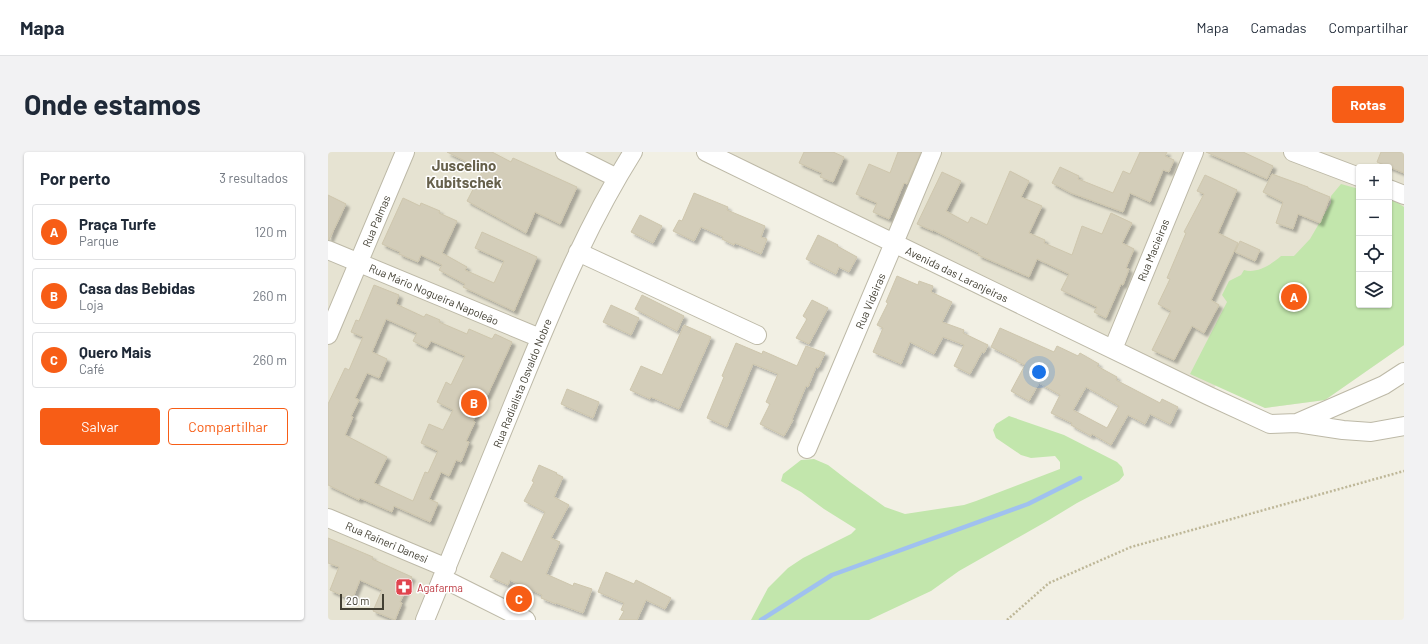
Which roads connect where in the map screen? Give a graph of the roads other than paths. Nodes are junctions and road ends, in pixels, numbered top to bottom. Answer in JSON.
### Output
{"nodes":[{"id":1,"x":405,"y":152,"type":"edge"},
{"id":2,"x":565,"y":152,"type":"edge"},
{"id":3,"x":633,"y":152,"type":"edge"},
{"id":4,"x":706,"y":152,"type":"edge"},
{"id":5,"x":932,"y":152,"type":"edge"},
{"id":6,"x":1194,"y":152,"type":"edge"},
{"id":7,"x":1293,"y":152,"type":"edge"},
{"id":8,"x":1356,"y":176,"type":"edge"},
{"id":9,"x":617,"y":178,"type":"junction"},
{"id":10,"x":1392,"y":190,"type":"edge"},
{"id":11,"x":1404,"y":195,"type":"edge"},
{"id":12,"x":894,"y":244,"type":"junction"},
{"id":13,"x":328,"y":250,"type":"edge"},
{"id":14,"x":578,"y":252,"type":"junction"},
{"id":15,"x":358,"y":262,"type":"junction"},
{"id":16,"x":328,"y":335,"type":"edge"},
{"id":17,"x":757,"y":335,"type":"dead end"},
{"id":18,"x":540,"y":338,"type":"junction"},
{"id":19,"x":1113,"y":349,"type":"junction"},
{"id":20,"x":1404,"y":372,"type":"edge"},
{"id":21,"x":1297,"y":423,"type":"junction"},
{"id":22,"x":1404,"y":426,"type":"edge"},
{"id":23,"x":806,"y":449,"type":"dead end"},
{"id":24,"x":328,"y":518,"type":"edge"},
{"id":25,"x":444,"y":573,"type":"junction"},
{"id":26,"x":425,"y":620,"type":"edge"},
{"id":27,"x":526,"y":620,"type":"edge"}],
"edges":[{"from":1,"to":15,"type":"street","name":"Rua Palmas"},
{"from":2,"to":9,"type":"street"},
{"from":3,"to":9,"type":"street","name":"Rua Radialista Osvaldo Nobre"},
{"from":4,"to":12,"type":"street","name":"Avenida das Laranjeiras"},
{"from":5,"to":12,"type":"street","name":"Rua Videiras"},
{"from":6,"to":19,"type":"street","name":"Rua Macieiras"},
{"from":7,"to":8,"type":"street"},
{"from":9,"to":14,"type":"street","name":"Rua Radialista Osvaldo Nobre"},
{"from":10,"to":11,"type":"street"},
{"from":12,"to":19,"type":"street","name":"Avenida das Laranjeiras"},
{"from":12,"to":23,"type":"street","name":"Rua Videiras"},
{"from":13,"to":15,"type":"street","name":"Rua Mário Nogueira Napoleão"},
{"from":14,"to":17,"type":"street"},
{"from":14,"to":18,"type":"street","name":"Rua Radialista Osvaldo Nobre"},
{"from":15,"to":16,"type":"street","name":"Rua Palmas"},
{"from":15,"to":18,"type":"street","name":"Rua Mário Nogueira Napoleão"},
{"from":18,"to":25,"type":"street","name":"Rua Radialista Osvaldo Nobre"},
{"from":19,"to":21,"type":"street","name":"Avenida das Laranjeiras"},
{"from":20,"to":21,"type":"street"},
{"from":21,"to":22,"type":"street"},
{"from":24,"to":25,"type":"street","name":"Rua Raineri Danesi"},
{"from":25,"to":26,"type":"street","name":"Rua Radialista Osvaldo Nobre"},
{"from":25,"to":27,"type":"street","name":"Rua Raineri Danesi"}]}
